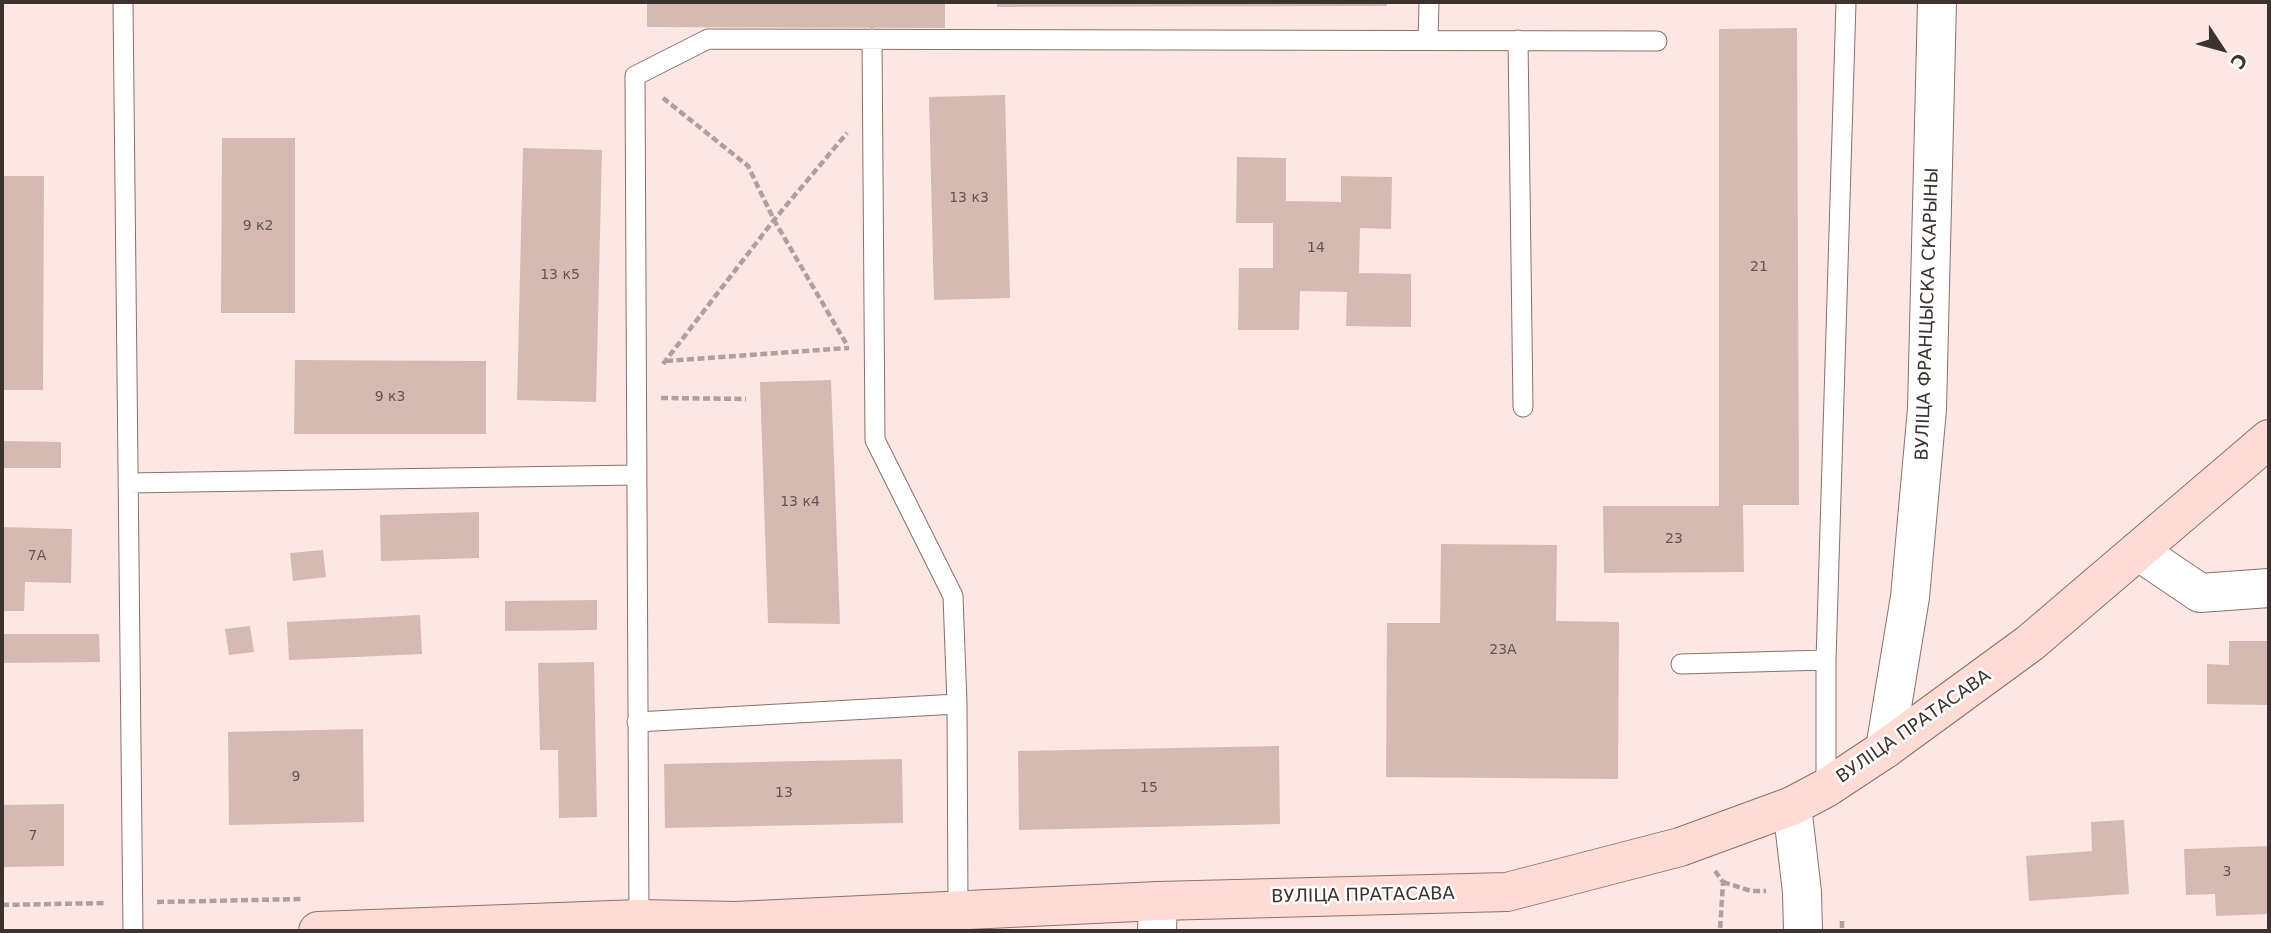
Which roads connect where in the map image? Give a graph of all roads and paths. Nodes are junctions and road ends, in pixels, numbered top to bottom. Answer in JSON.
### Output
{"nodes":[{"id":1,"x":123,"y":2,"type":"edge"},
{"id":2,"x":1429,"y":2,"type":"edge"},
{"id":3,"x":1846,"y":2,"type":"edge"},
{"id":4,"x":1937,"y":2,"type":"edge"},
{"id":5,"x":872,"y":39,"type":"junction"},
{"id":6,"x":1428,"y":40,"type":"junction"},
{"id":7,"x":1518,"y":40,"type":"junction"},
{"id":8,"x":1657,"y":41,"type":"dead end"},
{"id":9,"x":635,"y":76,"type":"junction"},
{"id":10,"x":872,"y":103,"type":"junction"},
{"id":11,"x":774,"y":220,"type":"junction"},
{"id":12,"x":874,"y":347,"type":"junction"},
{"id":13,"x":849,"y":348,"type":"junction"},
{"id":14,"x":665,"y":361,"type":"junction"},
{"id":15,"x":636,"y":398,"type":"junction"},
{"id":16,"x":746,"y":400,"type":"dead end"},
{"id":17,"x":1523,"y":407,"type":"dead end"},
{"id":18,"x":2269,"y":439,"type":"edge"},
{"id":19,"x":636,"y":475,"type":"junction"},
{"id":20,"x":128,"y":483,"type":"junction"},
{"id":21,"x":2138,"y":551,"type":"junction"},
{"id":22,"x":2269,"y":588,"type":"edge"},
{"id":23,"x":1826,"y":660,"type":"junction"},
{"id":24,"x":1681,"y":664,"type":"dead end"},
{"id":25,"x":957,"y":704,"type":"junction"},
{"id":26,"x":637,"y":722,"type":"junction"},
{"id":27,"x":1885,"y":749,"type":"junction"},
{"id":28,"x":1826,"y":788,"type":"junction"},
{"id":29,"x":1792,"y":806,"type":"junction"},
{"id":30,"x":958,"y":910,"type":"junction"},
{"id":31,"x":1158,"y":916,"type":"edge"},
{"id":32,"x":639,"y":925,"type":"edge"},
{"id":33,"x":133,"y":931,"type":"edge"},
{"id":34,"x":318,"y":931,"type":"edge"},
{"id":35,"x":1804,"y":931,"type":"edge"}],
"edges":[{"from":1,"to":20,"type":"lane"},
{"from":2,"to":6,"type":"lane"},
{"from":3,"to":23,"type":"lane"},
{"from":4,"to":27,"type":"street","name":"ВУЛІЦА ФРАНЦЫСКА СКАРЫНЫ"},
{"from":5,"to":6,"type":"lane"},
{"from":5,"to":9,"type":"lane"},
{"from":5,"to":10,"type":"lane"},
{"from":6,"to":7,"type":"lane"},
{"from":7,"to":8,"type":"lane"},
{"from":7,"to":17,"type":"lane"},
{"from":9,"to":11,"type":"path"},
{"from":9,"to":15,"type":"lane"},
{"from":10,"to":11,"type":"path"},
{"from":10,"to":12,"type":"lane"},
{"from":11,"to":13,"type":"path"},
{"from":11,"to":14,"type":"path"},
{"from":12,"to":13,"type":"path"},
{"from":12,"to":25,"type":"lane"},
{"from":13,"to":14,"type":"path"},
{"from":14,"to":15,"type":"path"},
{"from":15,"to":16,"type":"path"},
{"from":15,"to":19,"type":"lane"},
{"from":18,"to":21,"type":"main road","name":"ВУЛІЦА ПРАТАСАВА"},
{"from":19,"to":20,"type":"lane"},
{"from":19,"to":26,"type":"lane"},
{"from":20,"to":33,"type":"lane"},
{"from":21,"to":22,"type":"street"},
{"from":21,"to":27,"type":"main road","name":"ВУЛІЦА ПРАТАСАВА"},
{"from":23,"to":24,"type":"lane"},
{"from":23,"to":28,"type":"lane"},
{"from":25,"to":26,"type":"lane"},
{"from":25,"to":30,"type":"lane"},
{"from":26,"to":32,"type":"lane"},
{"from":27,"to":28,"type":"main road","name":"ВУЛІЦА ПРАТАСАВА"},
{"from":28,"to":29,"type":"main road","name":"ВУЛІЦА ПРАТАСАВА"},
{"from":29,"to":31,"type":"main road","name":"ВУЛІЦА ПРАТАСАВА"},
{"from":29,"to":35,"type":"street"},
{"from":30,"to":31,"type":"main road","name":"ВУЛІЦА ПРАТАСАВА"},
{"from":30,"to":32,"type":"main road","name":"ВУЛІЦА ПРАТАСАВА"},
{"from":32,"to":34,"type":"main road","name":"ВУЛІЦА ПРАТАСАВА"}]}
